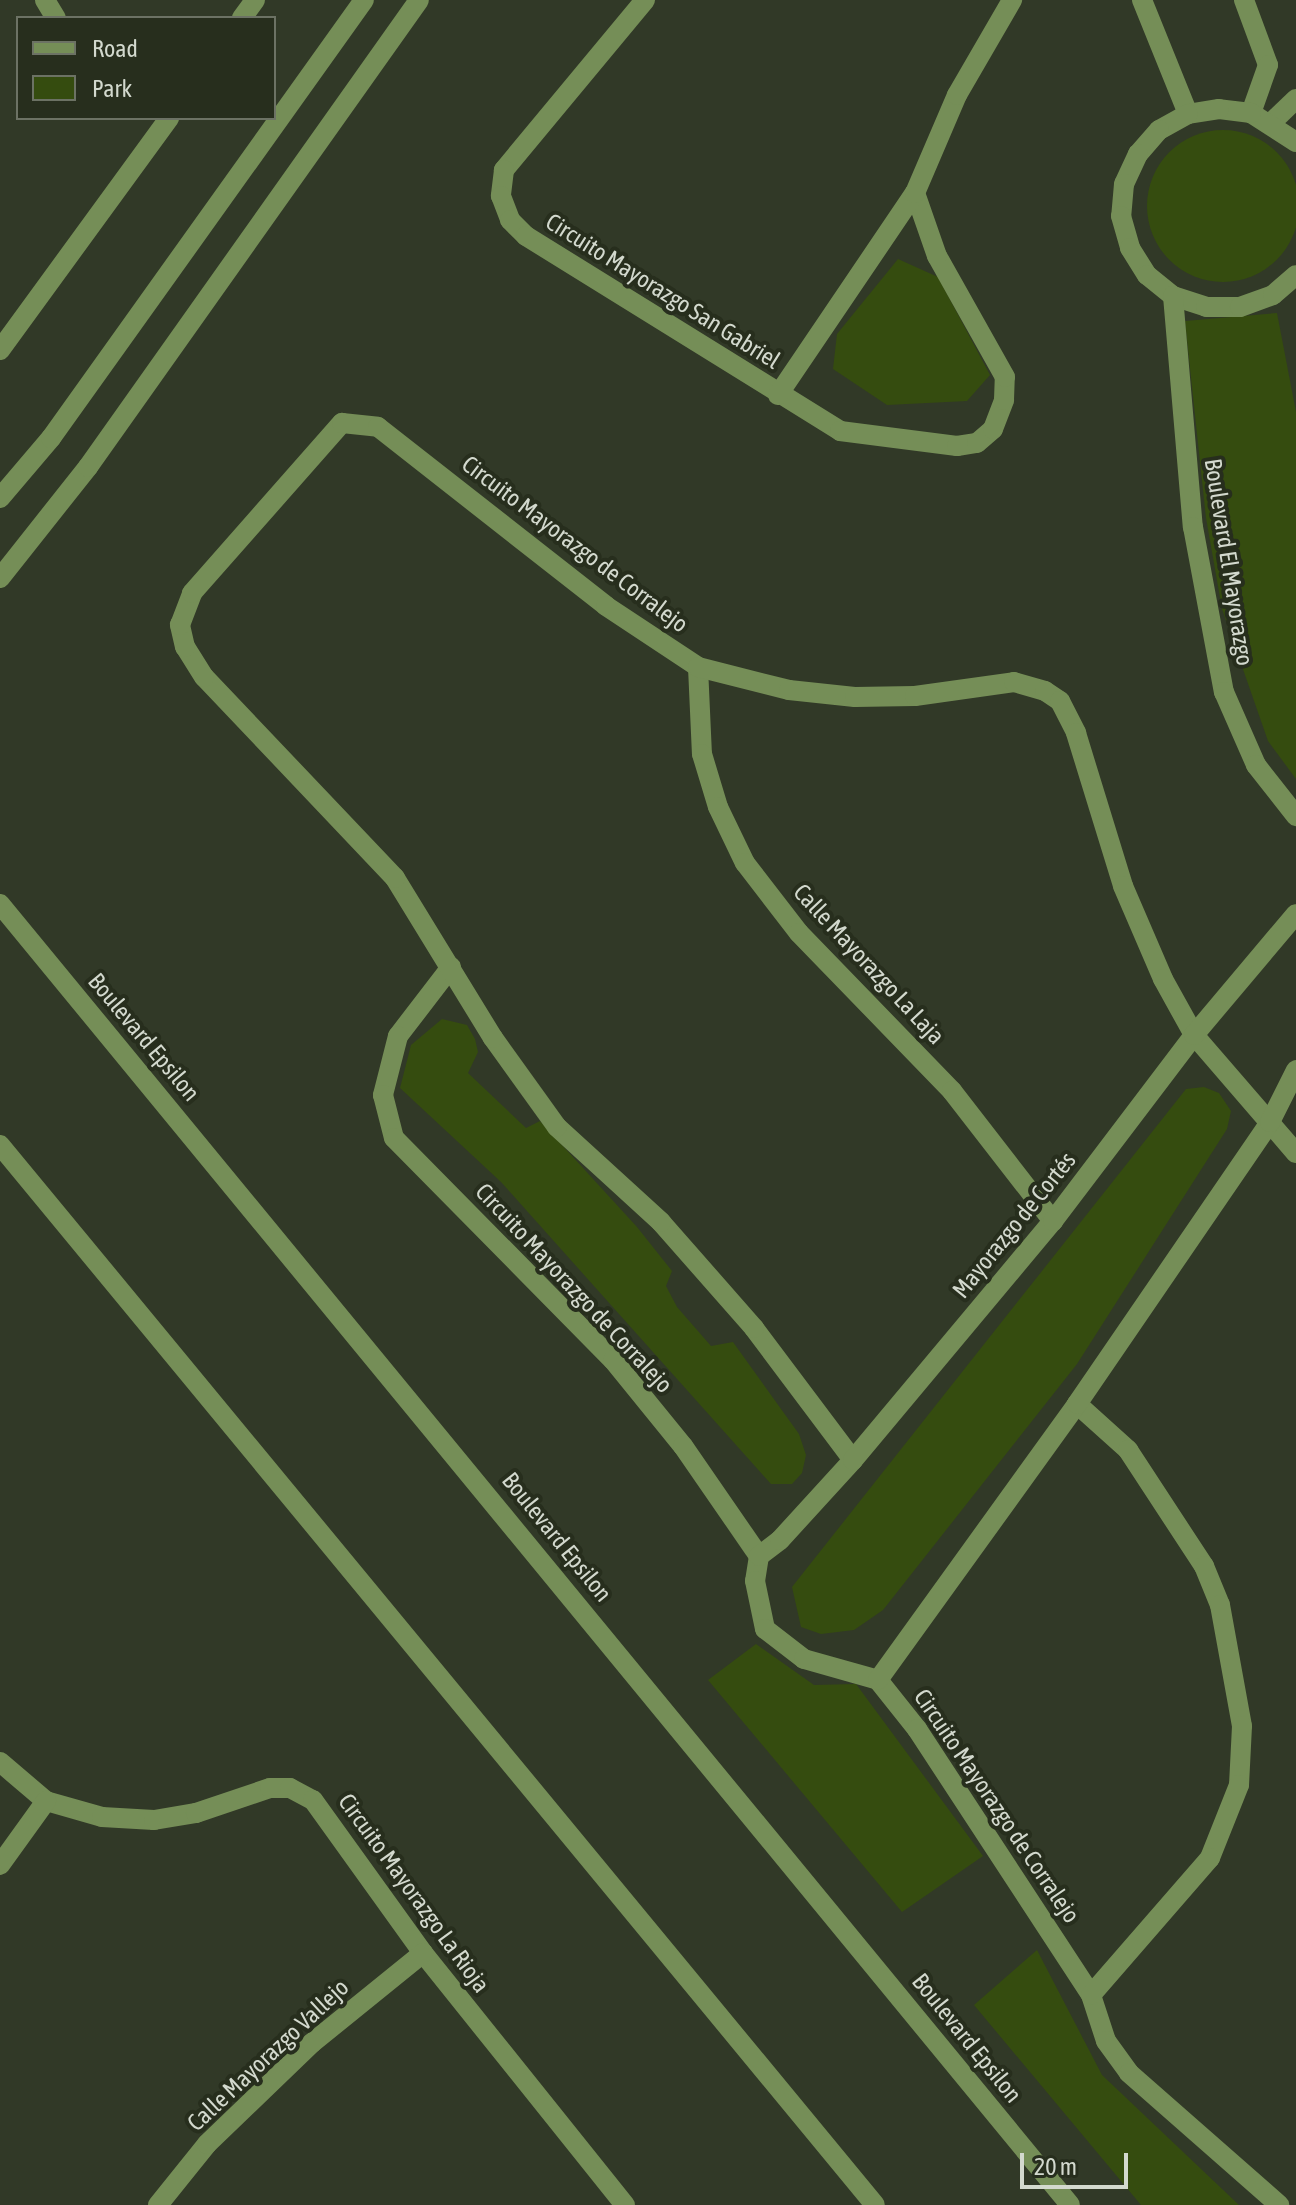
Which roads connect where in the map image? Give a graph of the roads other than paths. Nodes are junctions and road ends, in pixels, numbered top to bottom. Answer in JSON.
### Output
{"nodes":[{"id":1,"x":364,"y":0,"type":"edge"},
{"id":2,"x":419,"y":0,"type":"edge"},
{"id":3,"x":645,"y":0,"type":"edge"},
{"id":4,"x":1012,"y":0,"type":"edge"},
{"id":5,"x":1142,"y":0,"type":"edge"},
{"id":6,"x":1244,"y":0,"type":"edge"},
{"id":7,"x":1296,"y":99,"type":"edge"},
{"id":8,"x":1251,"y":113,"type":"junction"},
{"id":9,"x":1188,"y":114,"type":"junction"},
{"id":10,"x":168,"y":120,"type":"edge"},
{"id":11,"x":1272,"y":122,"type":"junction"},
{"id":12,"x":1296,"y":142,"type":"edge"},
{"id":13,"x":915,"y":193,"type":"junction"},
{"id":14,"x":1296,"y":275,"type":"edge"},
{"id":15,"x":1173,"y":296,"type":"junction"},
{"id":16,"x":0,"y":350,"type":"edge"},
{"id":17,"x":778,"y":395,"type":"junction"},
{"id":18,"x":0,"y":498,"type":"edge"},
{"id":19,"x":0,"y":578,"type":"edge"},
{"id":20,"x":698,"y":667,"type":"junction"},
{"id":21,"x":1296,"y":816,"type":"edge"},
{"id":22,"x":0,"y":904,"type":"edge"},
{"id":23,"x":1296,"y":914,"type":"edge"},
{"id":24,"x":451,"y":967,"type":"junction"},
{"id":25,"x":1194,"y":1035,"type":"junction"},
{"id":26,"x":1296,"y":1070,"type":"edge"},
{"id":27,"x":1270,"y":1122,"type":"junction"},
{"id":28,"x":0,"y":1145,"type":"edge"},
{"id":29,"x":1296,"y":1153,"type":"edge"},
{"id":30,"x":1053,"y":1221,"type":"junction"},
{"id":31,"x":1077,"y":1404,"type":"junction"},
{"id":32,"x":853,"y":1460,"type":"junction"},
{"id":33,"x":759,"y":1556,"type":"junction"},
{"id":34,"x":878,"y":1680,"type":"junction"},
{"id":35,"x":0,"y":1762,"type":"edge"},
{"id":36,"x":46,"y":1801,"type":"junction"},
{"id":37,"x":0,"y":1865,"type":"edge"},
{"id":38,"x":423,"y":1953,"type":"junction"},
{"id":39,"x":1091,"y":1995,"type":"junction"},
{"id":40,"x":620,"y":2203,"type":"edge"},
{"id":41,"x":158,"y":2205,"type":"edge"},
{"id":42,"x":875,"y":2205,"type":"edge"},
{"id":43,"x":1070,"y":2205,"type":"edge"},
{"id":44,"x":1279,"y":2205,"type":"edge"}],
"edges":[{"from":1,"to":18,"type":"street"},
{"from":2,"to":19,"type":"street"},
{"from":3,"to":17,"type":"street","name":"Circuito Mayorazgo San Gabriel"},
{"from":4,"to":13,"type":"street","name":"Circuito Mayorazgo San Gabriel"},
{"from":5,"to":9,"type":"street"},
{"from":6,"to":8,"type":"street"},
{"from":7,"to":11,"type":"street"},
{"from":8,"to":9,"type":"street"},
{"from":8,"to":11,"type":"street"},
{"from":9,"to":15,"type":"street"},
{"from":10,"to":16,"type":"street"},
{"from":11,"to":12,"type":"street"},
{"from":13,"to":17,"type":"street","name":"Circuito Mayorazgo San Gabriel"},
{"from":13,"to":17,"type":"street","name":"Circuito Mayorazgo San Gabriel"},
{"from":14,"to":15,"type":"street"},
{"from":15,"to":21,"type":"street","name":"Boulevard El Mayorazgo"},
{"from":20,"to":24,"type":"street","name":"Circuito Mayorazgo de Corralejo"},
{"from":20,"to":25,"type":"street","name":"Circuito Mayorazgo de Corralejo"},
{"from":20,"to":30,"type":"street","name":"Calle Mayorazgo La Laja"},
{"from":22,"to":43,"type":"street","name":"Boulevard Epsilon"},
{"from":23,"to":25,"type":"street","name":"Mayorazgo de Cortés"},
{"from":24,"to":32,"type":"street","name":"Circuito Mayorazgo de Corralejo"},
{"from":24,"to":33,"type":"street","name":"Circuito Mayorazgo de Corralejo"},
{"from":25,"to":27,"type":"street","name":"Circuito Mayorazgo de Corralejo"},
{"from":25,"to":30,"type":"street","name":"Mayorazgo de Cortés"},
{"from":26,"to":27,"type":"street"},
{"from":27,"to":29,"type":"street","name":"Circuito Mayorazgo de Corralejo"},
{"from":27,"to":31,"type":"street"},
{"from":28,"to":42,"type":"street"},
{"from":30,"to":32,"type":"street","name":"Mayorazgo de Cortés"},
{"from":31,"to":34,"type":"street"},
{"from":31,"to":39,"type":"street"},
{"from":32,"to":33,"type":"street","name":"Mayorazgo de Cortés"},
{"from":33,"to":34,"type":"street"},
{"from":34,"to":39,"type":"street","name":"Circuito Mayorazgo de Corralejo"},
{"from":35,"to":36,"type":"street","name":"Circuito Mayorazgo La Rioja"},
{"from":36,"to":37,"type":"street"},
{"from":36,"to":38,"type":"street","name":"Circuito Mayorazgo La Rioja"},
{"from":38,"to":40,"type":"street","name":"Circuito Mayorazgo La Rioja"},
{"from":38,"to":41,"type":"street","name":"Calle Mayorazgo Vallejo"},
{"from":39,"to":44,"type":"street","name":"Circuito Mayorazgo de Corralejo"}]}
